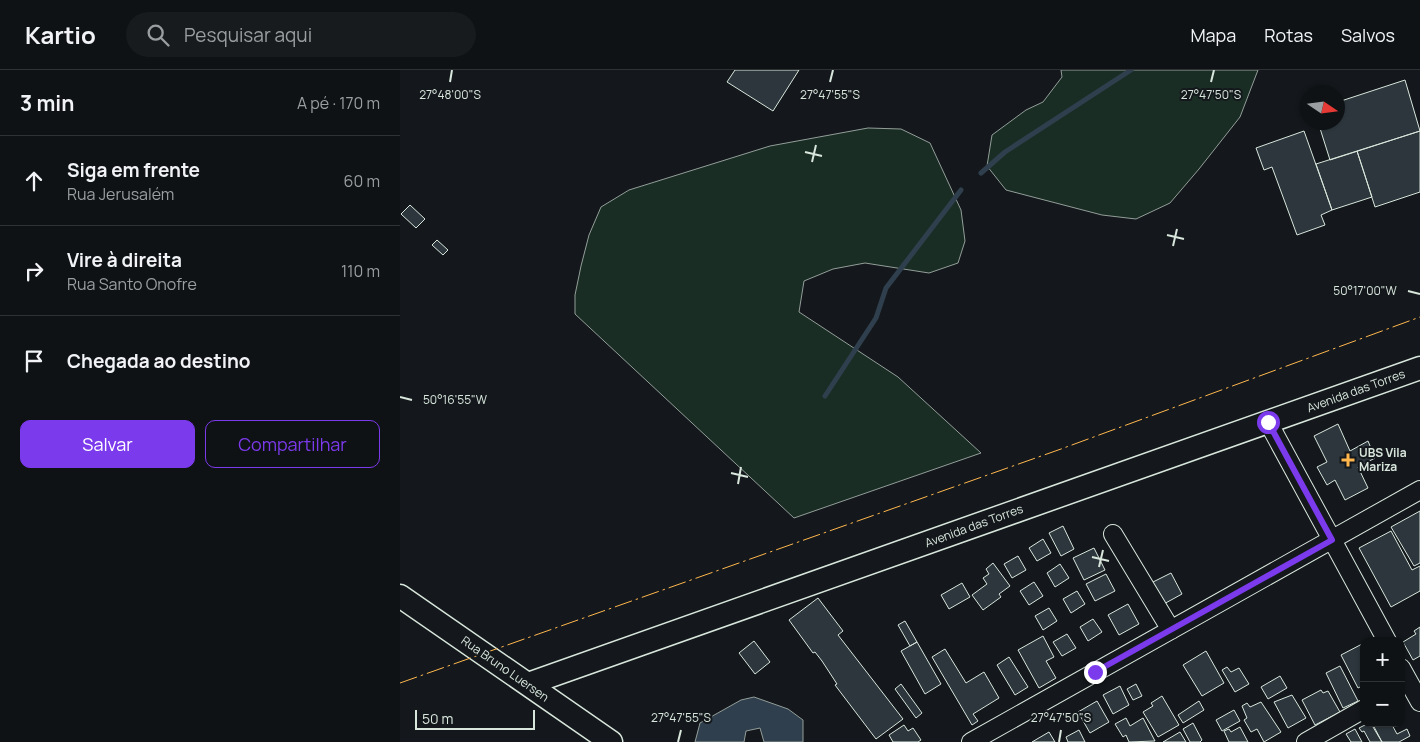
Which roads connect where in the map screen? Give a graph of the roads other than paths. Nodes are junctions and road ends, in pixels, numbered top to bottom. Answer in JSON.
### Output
{"nodes":[{"id":1,"x":1420,"y":368,"type":"edge"},
{"id":2,"x":1268,"y":422,"type":"junction"},
{"id":3,"x":1420,"y":490,"type":"edge"},
{"id":4,"x":1113,"y":534,"type":"dead end"},
{"id":5,"x":1332,"y":540,"type":"junction"},
{"id":6,"x":400,"y":596,"type":"edge"},
{"id":7,"x":1170,"y":630,"type":"junction"},
{"id":8,"x":1385,"y":637,"type":"edge"},
{"id":9,"x":1408,"y":679,"type":"edge"},
{"id":10,"x":528,"y":684,"type":"junction"},
{"id":11,"x":1420,"y":702,"type":"edge"},
{"id":12,"x":1360,"y":711,"type":"edge"},
{"id":13,"x":611,"y":742,"type":"edge"},
{"id":14,"x":971,"y":742,"type":"edge"},
{"id":15,"x":1306,"y":742,"type":"edge"}],
"edges":[{"from":1,"to":2,"type":"main road","name":"Avenida das Torres"},
{"from":2,"to":5,"type":"street"},
{"from":2,"to":10,"type":"main road","name":"Avenida das Torres"},
{"from":3,"to":5,"type":"street"},
{"from":4,"to":7,"type":"street"},
{"from":5,"to":7,"type":"street"},
{"from":5,"to":8,"type":"street"},
{"from":6,"to":10,"type":"main road","name":"Rua Bruno Luersen"},
{"from":7,"to":14,"type":"street"},
{"from":9,"to":11,"type":"street"},
{"from":10,"to":13,"type":"main road","name":"Rua Bruno Luersen"},
{"from":12,"to":15,"type":"street"}]}
